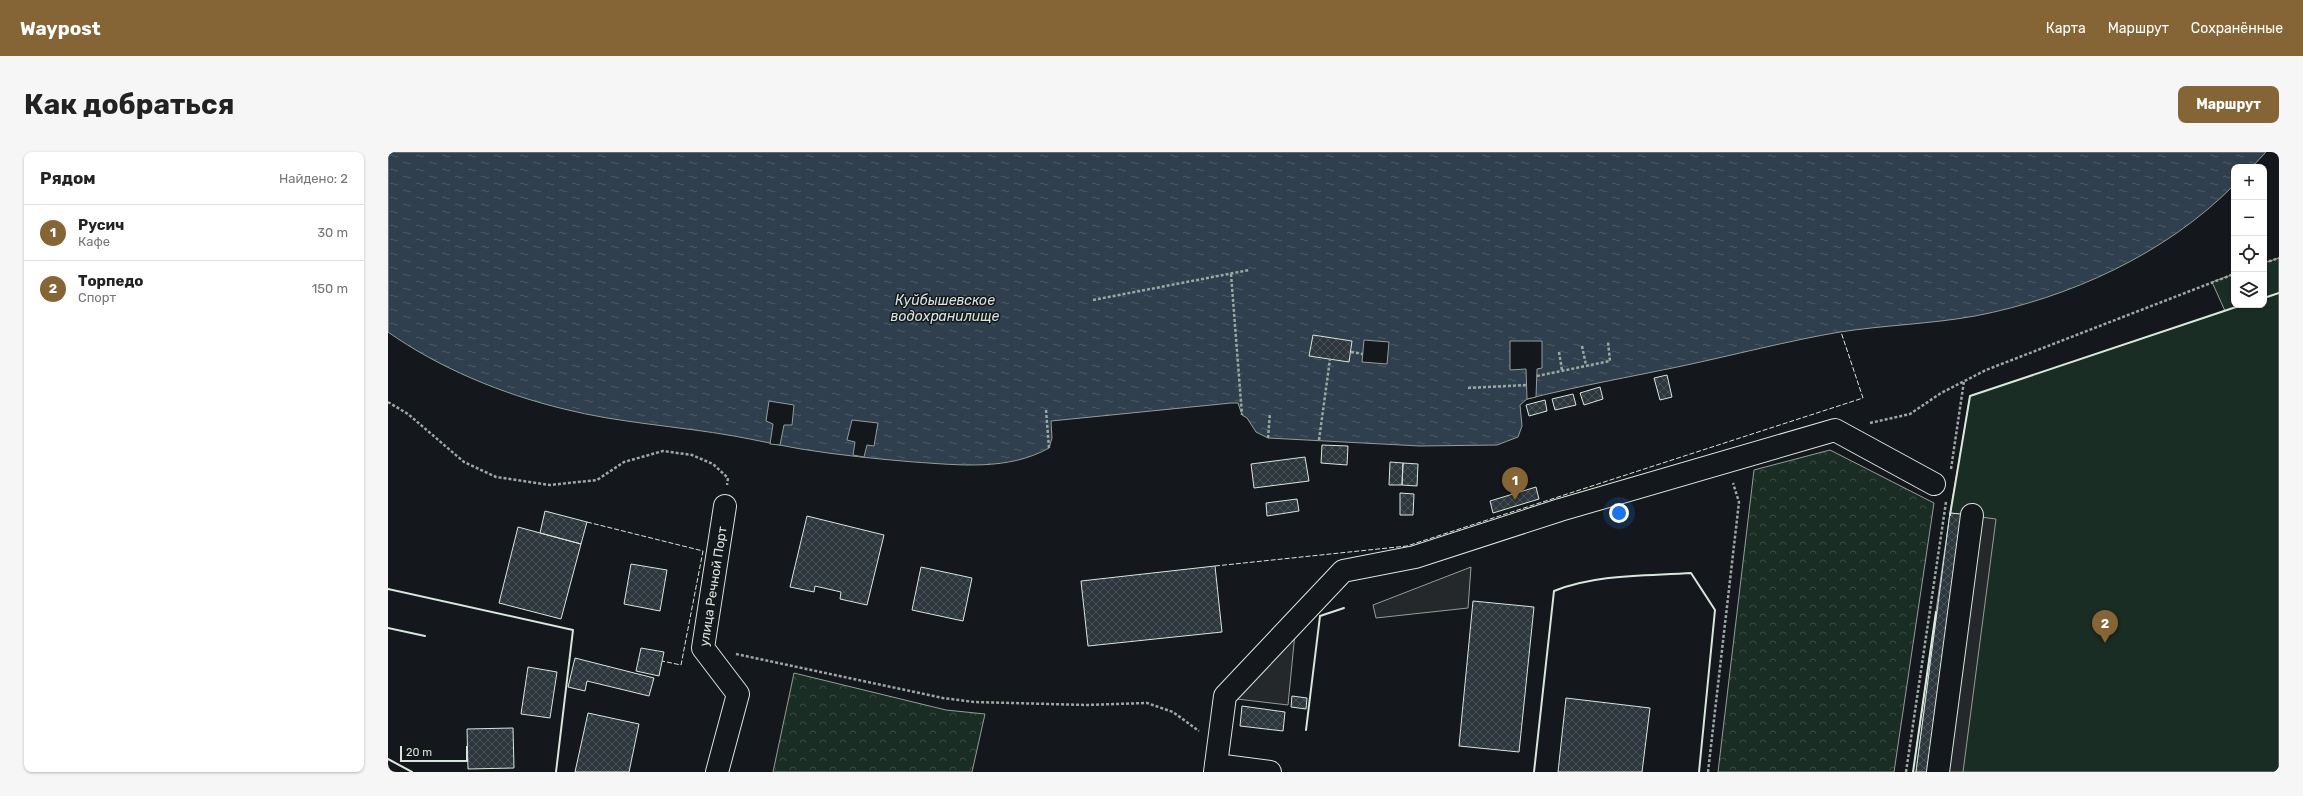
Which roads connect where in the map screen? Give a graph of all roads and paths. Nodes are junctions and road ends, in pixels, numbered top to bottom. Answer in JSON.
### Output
{"nodes":[{"id":1,"x":2279,"y":258,"type":"edge"},
{"id":2,"x":2267,"y":263,"type":"edge"},
{"id":3,"x":1249,"y":270,"type":"dead end"},
{"id":4,"x":1232,"y":274,"type":"junction"},
{"id":5,"x":2231,"y":275,"type":"edge"},
{"id":6,"x":1093,"y":300,"type":"dead end"},
{"id":7,"x":1608,"y":342,"type":"dead end"},
{"id":8,"x":1582,"y":346,"type":"dead end"},
{"id":9,"x":1351,"y":352,"type":"dead end"},
{"id":10,"x":1559,"y":352,"type":"dead end"},
{"id":11,"x":1362,"y":354,"type":"dead end"},
{"id":12,"x":1330,"y":359,"type":"dead end"},
{"id":13,"x":1586,"y":365,"type":"junction"},
{"id":14,"x":1562,"y":370,"type":"junction"},
{"id":15,"x":1537,"y":376,"type":"dead end"},
{"id":16,"x":1964,"y":381,"type":"junction"},
{"id":17,"x":1527,"y":385,"type":"dead end"},
{"id":18,"x":1468,"y":388,"type":"dead end"},
{"id":19,"x":388,"y":402,"type":"edge"},
{"id":20,"x":1046,"y":410,"type":"dead end"},
{"id":21,"x":1270,"y":413,"type":"dead end"},
{"id":22,"x":1242,"y":415,"type":"dead end"},
{"id":23,"x":1835,"y":430,"type":"junction"},
{"id":24,"x":1268,"y":438,"type":"dead end"},
{"id":25,"x":1319,"y":440,"type":"dead end"},
{"id":26,"x":1049,"y":448,"type":"dead end"},
{"id":27,"x":1726,"y":462,"type":"junction"},
{"id":28,"x":1944,"y":486,"type":"junction"},
{"id":29,"x":725,"y":506,"type":"joint"},
{"id":30,"x":1972,"y":515,"type":"dead end"},
{"id":31,"x":703,"y":648,"type":"junction"},
{"id":32,"x":1216,"y":764,"type":"edge"},
{"id":33,"x":717,"y":772,"type":"edge"},
{"id":34,"x":1270,"y":772,"type":"edge"},
{"id":35,"x":1708,"y":772,"type":"edge"},
{"id":36,"x":1906,"y":772,"type":"edge"},
{"id":37,"x":1938,"y":772,"type":"edge"}],
"edges":[{"from":1,"to":2,"type":"path"},
{"from":3,"to":4,"type":"path"},
{"from":4,"to":6,"type":"path"},
{"from":4,"to":22,"type":"path"},
{"from":5,"to":16,"type":"path"},
{"from":7,"to":13,"type":"path"},
{"from":8,"to":13,"type":"path"},
{"from":9,"to":11,"type":"path"},
{"from":10,"to":14,"type":"path"},
{"from":12,"to":25,"type":"path"},
{"from":13,"to":14,"type":"path"},
{"from":14,"to":15,"type":"path"},
{"from":16,"to":23,"type":"path"},
{"from":16,"to":28,"type":"path"},
{"from":17,"to":18,"type":"path"},
{"from":19,"to":29,"type":"path"},
{"from":20,"to":26,"type":"path"},
{"from":21,"to":24,"type":"path"},
{"from":23,"to":27,"type":"lane"},
{"from":23,"to":28,"type":"lane"},
{"from":27,"to":32,"type":"lane"},
{"from":27,"to":35,"type":"path"},
{"from":28,"to":36,"type":"path"},
{"from":29,"to":31,"type":"lane","name":"улица Речной Порт"},
{"from":30,"to":37,"type":"lane"},
{"from":31,"to":32,"type":"path"},
{"from":31,"to":33,"type":"lane","name":"улица Речной Порт"},
{"from":32,"to":34,"type":"lane"}]}
